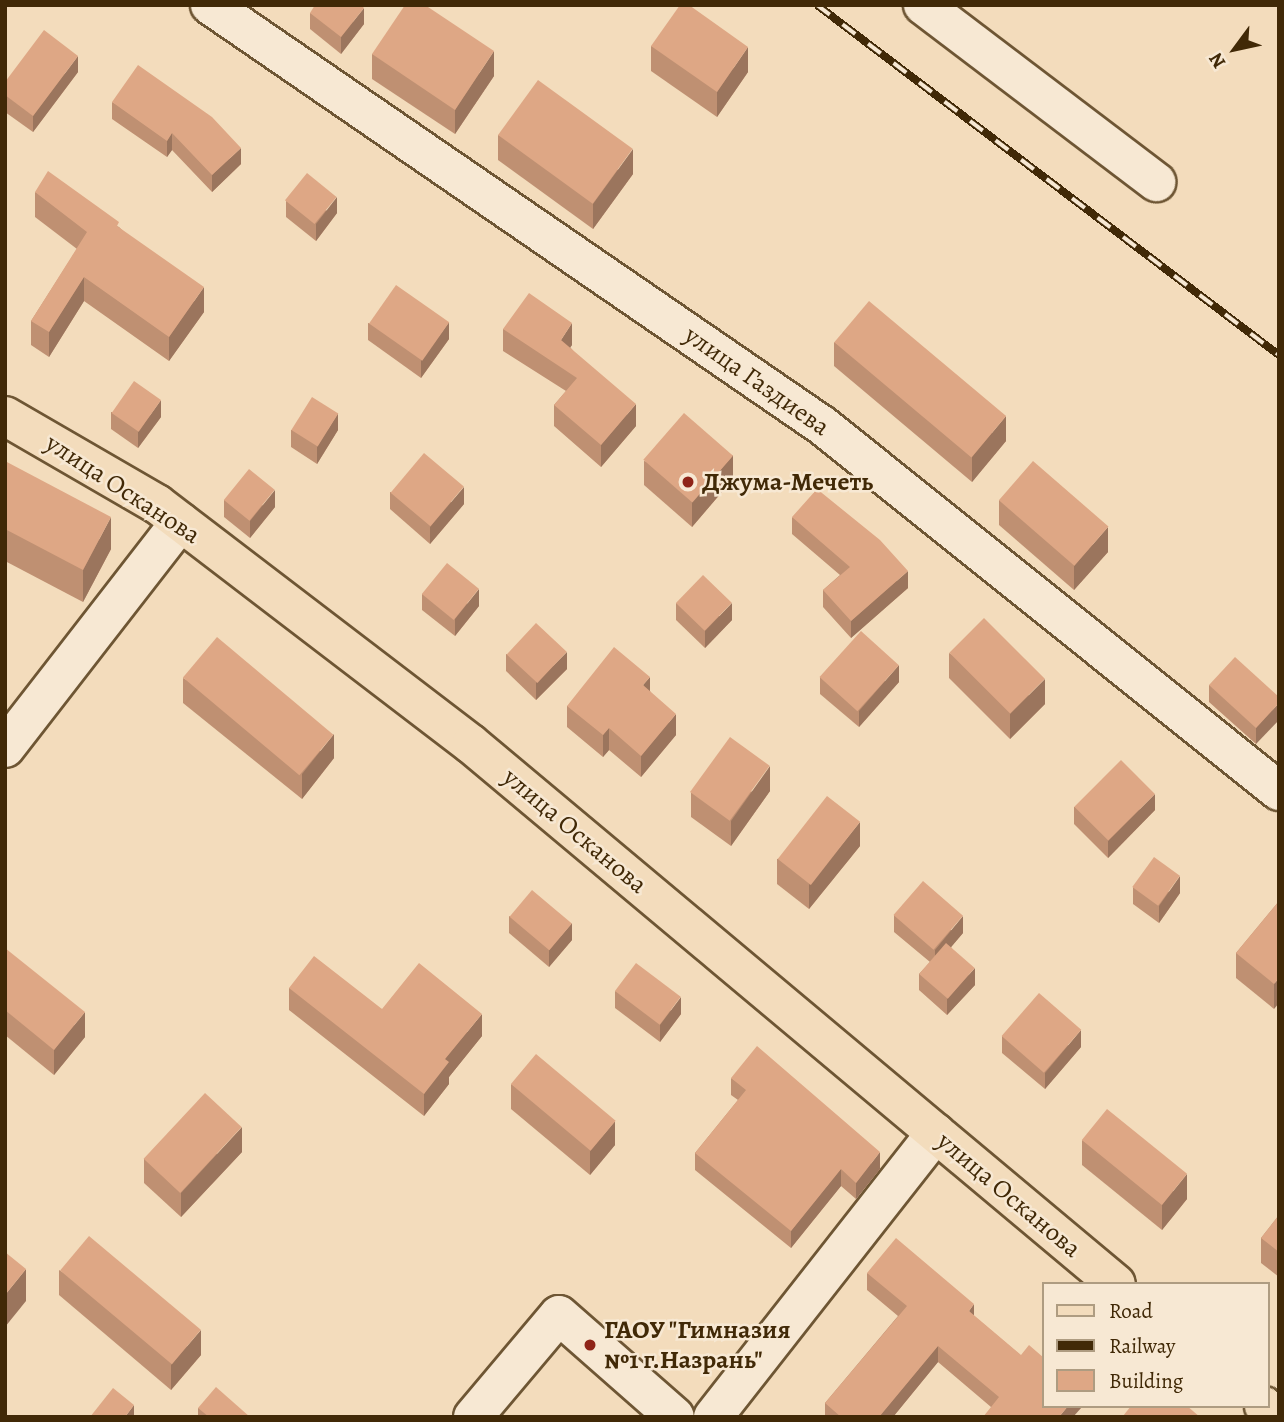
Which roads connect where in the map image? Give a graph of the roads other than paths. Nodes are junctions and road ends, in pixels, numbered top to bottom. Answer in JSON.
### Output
{"nodes":[{"id":1,"x":210,"y":5,"type":"edge"},
{"id":2,"x":923,"y":5,"type":"edge"},
{"id":3,"x":1156,"y":182,"type":"dead end"},
{"id":4,"x":5,"y":416,"type":"edge"},
{"id":5,"x":180,"y":522,"type":"junction"},
{"id":6,"x":5,"y":748,"type":"edge"},
{"id":7,"x":1279,"y":791,"type":"edge"},
{"id":8,"x":936,"y":1133,"type":"junction"},
{"id":9,"x":1113,"y":1282,"type":"edge"},
{"id":10,"x":473,"y":1417,"type":"edge"},
{"id":11,"x":675,"y":1417,"type":"edge"},
{"id":12,"x":713,"y":1417,"type":"edge"}],
"edges":[{"from":1,"to":7,"type":"street","name":"улица Газдиева"},
{"from":2,"to":3,"type":"street"},
{"from":4,"to":5,"type":"main road","name":"улица Осканова"},
{"from":5,"to":6,"type":"street"},
{"from":5,"to":8,"type":"main road","name":"улица Осканова"},
{"from":8,"to":9,"type":"main road","name":"улица Осканова"},
{"from":8,"to":12,"type":"street"},
{"from":10,"to":11,"type":"street"}]}
